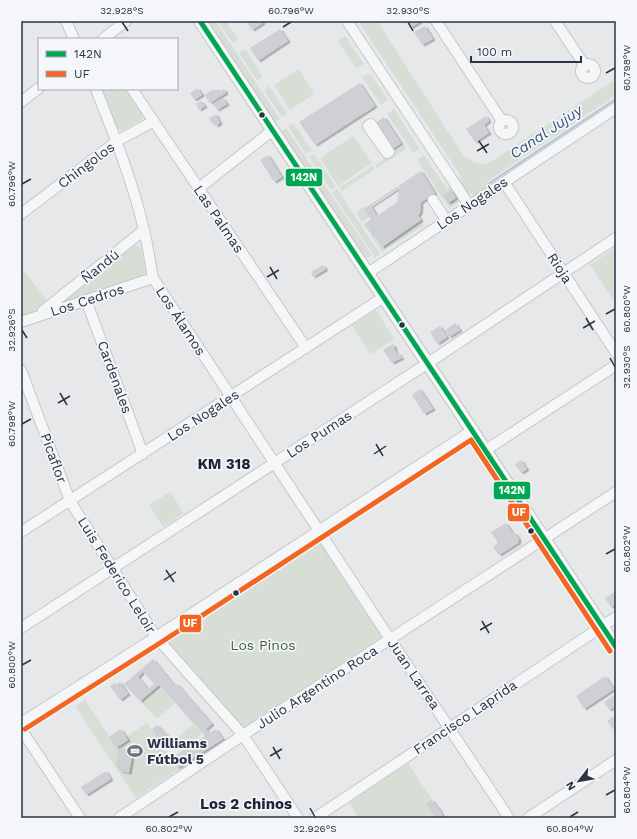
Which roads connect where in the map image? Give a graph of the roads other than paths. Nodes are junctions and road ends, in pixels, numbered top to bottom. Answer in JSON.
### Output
{"nodes":[{"id":1,"x":66,"y":21,"type":"edge"},
{"id":2,"x":126,"y":21,"type":"edge"},
{"id":3,"x":200,"y":21,"type":"edge"},
{"id":4,"x":347,"y":21,"type":"edge"},
{"id":5,"x":436,"y":21,"type":"edge"},
{"id":6,"x":555,"y":21,"type":"edge"},
{"id":7,"x":74,"y":38,"type":"edge"},
{"id":8,"x":104,"y":38,"type":"edge"},
{"id":9,"x":585,"y":66,"type":"dead end"},
{"id":10,"x":38,"y":89,"type":"edge"},
{"id":11,"x":96,"y":90,"type":"edge"},
{"id":12,"x":133,"y":90,"type":"edge"},
{"id":13,"x":21,"y":102,"type":"edge"},
{"id":14,"x":616,"y":108,"type":"edge"},
{"id":15,"x":154,"y":121,"type":"junction"},
{"id":16,"x":502,"y":121,"type":"dead end"},
{"id":17,"x":369,"y":124,"type":"dead end"},
{"id":18,"x":273,"y":130,"type":"junction"},
{"id":19,"x":117,"y":141,"type":"junction"},
{"id":20,"x":388,"y":153,"type":"dead end"},
{"id":21,"x":504,"y":182,"type":"junction"},
{"id":22,"x":199,"y":188,"type":"junction"},
{"id":23,"x":433,"y":200,"type":"dead end"},
{"id":24,"x":469,"y":205,"type":"junction"},
{"id":25,"x":21,"y":214,"type":"edge"},
{"id":26,"x":446,"y":220,"type":"junction"},
{"id":27,"x":144,"y":230,"type":"junction"},
{"id":28,"x":616,"y":238,"type":"edge"},
{"id":29,"x":368,"y":272,"type":"junction"},
{"id":30,"x":564,"y":273,"type":"junction"},
{"id":31,"x":153,"y":278,"type":"junction"},
{"id":32,"x":384,"y":297,"type":"junction"},
{"id":33,"x":86,"y":300,"type":"junction"},
{"id":34,"x":37,"y":316,"type":"junction"},
{"id":35,"x":21,"y":322,"type":"edge"},
{"id":36,"x":306,"y":348,"type":"junction"},
{"id":37,"x":616,"y":353,"type":"edge"},
{"id":38,"x":428,"y":363,"type":"junction"},
{"id":39,"x":616,"y":365,"type":"edge"},
{"id":40,"x":21,"y":370,"type":"edge"},
{"id":41,"x":231,"y":397,"type":"junction"},
{"id":42,"x":473,"y":430,"type":"junction"},
{"id":43,"x":486,"y":450,"type":"junction"},
{"id":44,"x":143,"y":454,"type":"junction"},
{"id":45,"x":274,"y":463,"type":"junction"},
{"id":46,"x":616,"y":492,"type":"edge"},
{"id":47,"x":70,"y":501,"type":"junction"},
{"id":48,"x":318,"y":530,"type":"junction"},
{"id":49,"x":21,"y":532,"type":"edge"},
{"id":50,"x":545,"y":539,"type":"junction"},
{"id":51,"x":113,"y":568,"type":"junction"},
{"id":52,"x":616,"y":617,"type":"edge"},
{"id":53,"x":602,"y":626,"type":"junction"},
{"id":54,"x":21,"y":628,"type":"edge"},
{"id":55,"x":156,"y":637,"type":"junction"},
{"id":56,"x":390,"y":639,"type":"junction"},
{"id":57,"x":616,"y":647,"type":"edge"},
{"id":58,"x":21,"y":723,"type":"edge"},
{"id":59,"x":449,"y":728,"type":"junction"},
{"id":60,"x":21,"y":729,"type":"edge"},
{"id":61,"x":243,"y":735,"type":"junction"},
{"id":62,"x":616,"y":760,"type":"edge"},
{"id":63,"x":80,"y":818,"type":"edge"},
{"id":64,"x":119,"y":818,"type":"edge"},
{"id":65,"x":298,"y":818,"type":"edge"},
{"id":66,"x":315,"y":818,"type":"edge"},
{"id":67,"x":509,"y":818,"type":"edge"},
{"id":68,"x":528,"y":818,"type":"edge"}],
"edges":[{"from":1,"to":7,"type":"street"},
{"from":2,"to":8,"type":"street"},
{"from":3,"to":18,"type":"main road"},
{"from":4,"to":24,"type":"street"},
{"from":5,"to":16,"type":"street"},
{"from":6,"to":9,"type":"street"},
{"from":10,"to":13,"type":"street"},
{"from":11,"to":19,"type":"street","name":"Los Álamos"},
{"from":12,"to":15,"type":"street","name":"Las Palmas"},
{"from":14,"to":21,"type":"street","name":"Los Nogales"},
{"from":15,"to":19,"type":"street","name":"Chingolos"},
{"from":15,"to":22,"type":"street","name":"Las Palmas"},
{"from":17,"to":20,"type":"street"},
{"from":18,"to":22,"type":"street"},
{"from":18,"to":29,"type":"main road"},
{"from":19,"to":25,"type":"street","name":"Chingolos"},
{"from":19,"to":27,"type":"street","name":"Los Álamos"},
{"from":21,"to":24,"type":"street","name":"Los Nogales"},
{"from":21,"to":30,"type":"street","name":"Rioja"},
{"from":22,"to":36,"type":"street","name":"Las Palmas"},
{"from":23,"to":26,"type":"street"},
{"from":24,"to":26,"type":"street","name":"Los Nogales"},
{"from":26,"to":29,"type":"street","name":"Los Nogales"},
{"from":27,"to":31,"type":"street","name":"Los Álamos"},
{"from":27,"to":34,"type":"street","name":"Ñandú"},
{"from":28,"to":30,"type":"street","name":"Los Pumas"},
{"from":29,"to":32,"type":"main road"},
{"from":30,"to":37,"type":"street","name":"Rioja"},
{"from":30,"to":38,"type":"street","name":"Los Pumas"},
{"from":31,"to":33,"type":"street","name":"Los Cedros"},
{"from":31,"to":41,"type":"street","name":"Los Álamos"},
{"from":32,"to":36,"type":"street","name":"Los Nogales"},
{"from":32,"to":38,"type":"main road"},
{"from":33,"to":34,"type":"street","name":"Los Cedros"},
{"from":33,"to":44,"type":"street","name":"Cardenales"},
{"from":34,"to":35,"type":"street","name":"Los Cedros"},
{"from":36,"to":41,"type":"street","name":"Los Nogales"},
{"from":38,"to":42,"type":"main road"},
{"from":38,"to":45,"type":"street","name":"Los Pumas"},
{"from":39,"to":43,"type":"street"},
{"from":40,"to":47,"type":"street","name":"Picaflor"},
{"from":41,"to":44,"type":"street","name":"Los Nogales"},
{"from":41,"to":45,"type":"street","name":"Los Álamos"},
{"from":42,"to":43,"type":"main road"},
{"from":42,"to":48,"type":"street"},
{"from":43,"to":50,"type":"main road"},
{"from":44,"to":47,"type":"street","name":"Los Nogales"},
{"from":45,"to":48,"type":"street","name":"Los Álamos"},
{"from":45,"to":51,"type":"street","name":"Los Pumas"},
{"from":46,"to":50,"type":"street","name":"Julio Argentino Roca"},
{"from":47,"to":49,"type":"street","name":"Los Nogales"},
{"from":47,"to":51,"type":"street","name":"Luis Federico Leloir"},
{"from":48,"to":55,"type":"street"},
{"from":48,"to":56,"type":"street","name":"Juan Larrea"},
{"from":50,"to":53,"type":"main road"},
{"from":50,"to":56,"type":"street","name":"Julio Argentino Roca"},
{"from":51,"to":54,"type":"street","name":"Los Pumas"},
{"from":51,"to":55,"type":"street","name":"Luis Federico Leloir"},
{"from":52,"to":53,"type":"street","name":"Francisco Laprida"},
{"from":53,"to":57,"type":"main road"},
{"from":53,"to":59,"type":"street","name":"Francisco Laprida"},
{"from":55,"to":58,"type":"street"},
{"from":55,"to":61,"type":"street","name":"Luis Federico Leloir"},
{"from":56,"to":59,"type":"street","name":"Juan Larrea"},
{"from":56,"to":61,"type":"street","name":"Julio Argentino Roca"},
{"from":59,"to":66,"type":"street","name":"Francisco Laprida"},
{"from":59,"to":67,"type":"street","name":"Juan Larrea"},
{"from":60,"to":63,"type":"street"},
{"from":61,"to":64,"type":"street","name":"Julio Argentino Roca"},
{"from":61,"to":65,"type":"street","name":"Luis Federico Leloir"},
{"from":62,"to":68,"type":"street"}]}
